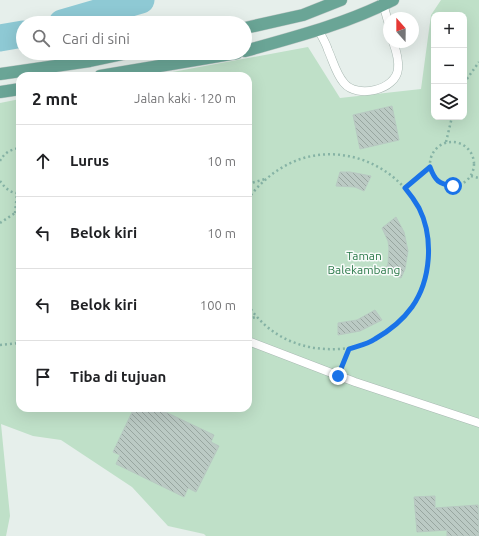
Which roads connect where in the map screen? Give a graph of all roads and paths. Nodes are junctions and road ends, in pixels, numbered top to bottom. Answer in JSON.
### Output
{"nodes":[{"id":1,"x":341,"y":0,"type":"edge"},
{"id":2,"x":386,"y":2,"type":"edge"},
{"id":3,"x":387,"y":12,"type":"edge"},
{"id":4,"x":252,"y":26,"type":"edge"},
{"id":5,"x":319,"y":31,"type":"junction"},
{"id":6,"x":394,"y":48,"type":"edge"},
{"id":7,"x":252,"y":49,"type":"edge"},
{"id":8,"x":95,"y":60,"type":"edge"},
{"id":9,"x":195,"y":60,"type":"edge"},
{"id":10,"x":479,"y":62,"type":"edge"},
{"id":11,"x":124,"y":72,"type":"edge"},
{"id":12,"x":0,"y":74,"type":"edge"},
{"id":13,"x":467,"y":79,"type":"edge"},
{"id":14,"x":16,"y":90,"type":"edge"},
{"id":15,"x":0,"y":92,"type":"edge"},
{"id":16,"x":451,"y":120,"type":"edge"},
{"id":17,"x":446,"y":142,"type":"junction"},
{"id":18,"x":16,"y":149,"type":"edge"},
{"id":19,"x":0,"y":162,"type":"edge"},
{"id":20,"x":430,"y":167,"type":"junction"},
{"id":21,"x":471,"y":176,"type":"junction"},
{"id":22,"x":266,"y":178,"type":"junction"},
{"id":23,"x":479,"y":178,"type":"edge"},
{"id":24,"x":0,"y":181,"type":"edge"},
{"id":25,"x":252,"y":183,"type":"edge"},
{"id":26,"x":405,"y":188,"type":"junction"},
{"id":27,"x":16,"y":193,"type":"edge"},
{"id":28,"x":252,"y":194,"type":"edge"},
{"id":29,"x":16,"y":207,"type":"edge"},
{"id":30,"x":15,"y":214,"type":"joint"},
{"id":31,"x":0,"y":223,"type":"edge"},
{"id":32,"x":252,"y":311,"type":"edge"},
{"id":33,"x":256,"y":317,"type":"junction"},
{"id":34,"x":252,"y":318,"type":"edge"},
{"id":35,"x":16,"y":343,"type":"edge"},
{"id":36,"x":252,"y":343,"type":"edge"},
{"id":37,"x":0,"y":345,"type":"edge"},
{"id":38,"x":349,"y":349,"type":"junction"},
{"id":39,"x":338,"y":376,"type":"junction"},
{"id":40,"x":479,"y":422,"type":"edge"}],
"edges":[{"from":1,"to":4,"type":"main road"},
{"from":2,"to":3,"type":"lane"},
{"from":2,"to":5,"type":"main road"},
{"from":5,"to":6,"type":"lane"},
{"from":5,"to":7,"type":"main road"},
{"from":8,"to":12,"type":"main road"},
{"from":9,"to":11,"type":"main road"},
{"from":10,"to":13,"type":"path"},
{"from":14,"to":15,"type":"main road"},
{"from":16,"to":17,"type":"path"},
{"from":17,"to":20,"type":"path"},
{"from":17,"to":21,"type":"path"},
{"from":18,"to":19,"type":"path"},
{"from":20,"to":21,"type":"path"},
{"from":20,"to":26,"type":"path"},
{"from":21,"to":23,"type":"path"},
{"from":22,"to":25,"type":"path"},
{"from":22,"to":26,"type":"path"},
{"from":22,"to":28,"type":"path"},
{"from":24,"to":27,"type":"path"},
{"from":26,"to":38,"type":"path"},
{"from":29,"to":30,"type":"path"},
{"from":30,"to":31,"type":"path"},
{"from":32,"to":33,"type":"path"},
{"from":33,"to":34,"type":"path"},
{"from":33,"to":38,"type":"path"},
{"from":35,"to":37,"type":"path"},
{"from":36,"to":39,"type":"lane"},
{"from":38,"to":39,"type":"path"},
{"from":39,"to":40,"type":"lane"}]}
